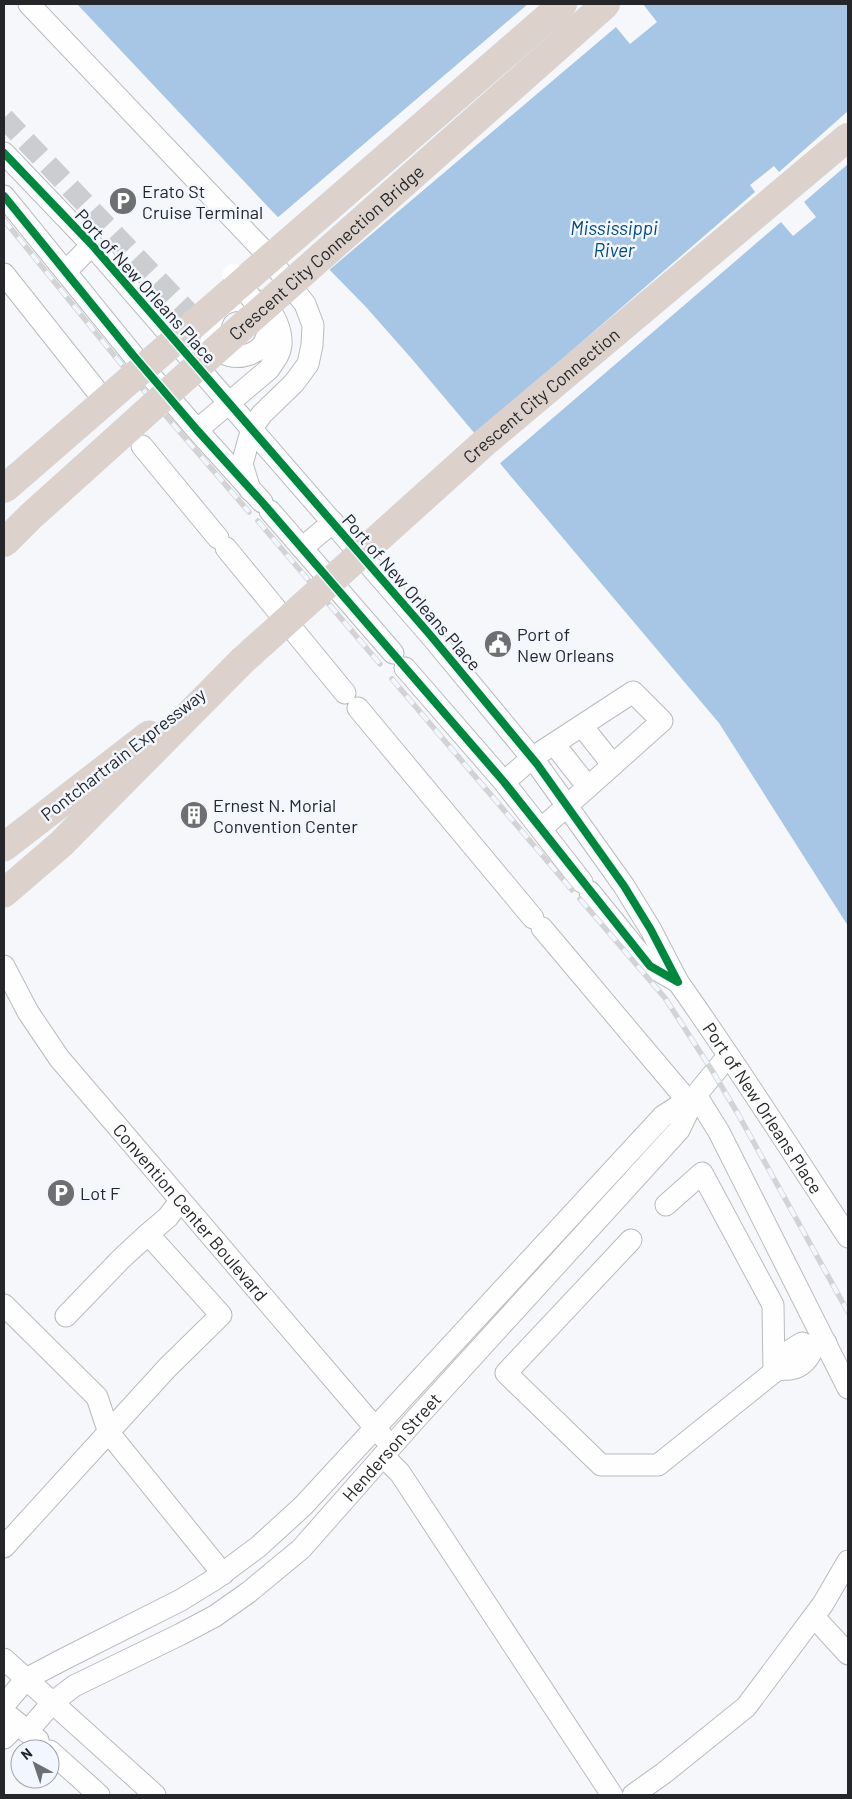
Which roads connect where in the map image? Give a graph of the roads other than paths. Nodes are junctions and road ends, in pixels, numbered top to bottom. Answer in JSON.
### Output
{"nodes":[{"id":1,"x":29,"y":4,"type":"edge"},
{"id":2,"x":563,"y":4,"type":"edge"},
{"id":3,"x":606,"y":4,"type":"edge"},
{"id":4,"x":848,"y":137,"type":"edge"},
{"id":5,"x":4,"y":153,"type":"edge"},
{"id":6,"x":4,"y":196,"type":"edge"},
{"id":7,"x":92,"y":246,"type":"junction"},
{"id":8,"x":66,"y":271,"type":"junction"},
{"id":9,"x":4,"y":274,"type":"edge"},
{"id":10,"x":233,"y":274,"type":"dead end"},
{"id":11,"x":189,"y":313,"type":"tunnel mouth"},
{"id":12,"x":192,"y":360,"type":"junction"},
{"id":13,"x":150,"y":363,"type":"junction"},
{"id":14,"x":100,"y":395,"type":"tunnel mouth"},
{"id":15,"x":228,"y":403,"type":"junction"},
{"id":16,"x":252,"y":428,"type":"junction"},
{"id":17,"x":197,"y":430,"type":"junction"},
{"id":18,"x":142,"y":446,"type":"tunnel mouth"},
{"id":19,"x":4,"y":472,"type":"edge"},
{"id":20,"x":4,"y":488,"type":"edge"},
{"id":21,"x":261,"y":501,"type":"junction"},
{"id":22,"x":332,"y":522,"type":"junction"},
{"id":23,"x":4,"y":543,"type":"edge"},
{"id":24,"x":302,"y":548,"type":"junction"},
{"id":25,"x":242,"y":662,"type":"junction"},
{"id":26,"x":582,"y":726,"type":"junction"},
{"id":27,"x":554,"y":744,"type":"junction"},
{"id":28,"x":532,"y":758,"type":"junction"},
{"id":29,"x":613,"y":765,"type":"junction"},
{"id":30,"x":504,"y":782,"type":"junction"},
{"id":31,"x":588,"y":787,"type":"junction"},
{"id":32,"x":567,"y":806,"type":"junction"},
{"id":33,"x":541,"y":829,"type":"junction"},
{"id":34,"x":4,"y":847,"type":"edge"},
{"id":35,"x":4,"y":892,"type":"edge"},
{"id":36,"x":4,"y":966,"type":"edge"},
{"id":37,"x":678,"y":982,"type":"junction"},
{"id":38,"x":728,"y":1056,"type":"junction"},
{"id":39,"x":692,"y":1098,"type":"junction"},
{"id":40,"x":597,"y":1187,"type":"junction"},
{"id":41,"x":180,"y":1201,"type":"junction"},
{"id":42,"x":613,"y":1202,"type":"junction"},
{"id":43,"x":666,"y":1204,"type":"dead end"},
{"id":44,"x":148,"y":1234,"type":"junction"},
{"id":45,"x":848,"y":1237,"type":"edge"},
{"id":46,"x":632,"y":1240,"type":"dead end"},
{"id":47,"x":4,"y":1305,"type":"edge"},
{"id":48,"x":66,"y":1316,"type":"dead end"},
{"id":49,"x":820,"y":1345,"type":"junction"},
{"id":50,"x":777,"y":1370,"type":"junction"},
{"id":51,"x":848,"y":1388,"type":"edge"},
{"id":52,"x":374,"y":1428,"type":"junction"},
{"id":53,"x":109,"y":1433,"type":"junction"},
{"id":54,"x":387,"y":1451,"type":"junction"},
{"id":55,"x":4,"y":1547,"type":"edge"},
{"id":56,"x":848,"y":1561,"type":"edge"},
{"id":57,"x":223,"y":1574,"type":"junction"},
{"id":58,"x":814,"y":1617,"type":"junction"},
{"id":59,"x":848,"y":1654,"type":"edge"},
{"id":60,"x":4,"y":1659,"type":"edge"},
{"id":61,"x":26,"y":1680,"type":"junction"},
{"id":62,"x":52,"y":1703,"type":"junction"},
{"id":63,"x":4,"y":1705,"type":"edge"},
{"id":64,"x":13,"y":1726,"type":"edge"},
{"id":65,"x":32,"y":1739,"type":"edge"},
{"id":66,"x":60,"y":1760,"type":"edge"},
{"id":67,"x":99,"y":1795,"type":"edge"},
{"id":68,"x":155,"y":1795,"type":"edge"},
{"id":69,"x":612,"y":1795,"type":"edge"},
{"id":70,"x":633,"y":1795,"type":"edge"}],
"edges":[{"from":1,"to":16,"type":"street"},
{"from":2,"to":13,"type":"highway","bridge":true},
{"from":3,"to":23,"type":"highway","name":"Crescent City Connection Bridge","bridge":true},
{"from":4,"to":25,"type":"highway","name":"Crescent City Connection","bridge":true},
{"from":5,"to":7,"type":"street","name":"Port of New Orleans Place"},
{"from":6,"to":8,"type":"street","name":"Port of New Orleans Place"},
{"from":7,"to":8,"type":"street"},
{"from":7,"to":12,"type":"street","name":"Port of New Orleans Place"},
{"from":8,"to":17,"type":"street","name":"Port of New Orleans Place"},
{"from":9,"to":14,"type":"street"},
{"from":10,"to":15,"type":"street","bridge":true},
{"from":11,"to":12,"type":"street"},
{"from":12,"to":15,"type":"street","name":"Port of New Orleans Place"},
{"from":13,"to":19,"type":"highway","bridge":true},
{"from":13,"to":20,"type":"highway","bridge":true},
{"from":15,"to":16,"type":"street","name":"Port of New Orleans Place"},
{"from":15,"to":17,"type":"street"},
{"from":16,"to":21,"type":"street"},
{"from":16,"to":22,"type":"street","name":"Port of New Orleans Place"},
{"from":17,"to":21,"type":"street","name":"Port of New Orleans Place"},
{"from":18,"to":39,"type":"street"},
{"from":21,"to":24,"type":"street","name":"Port of New Orleans Place"},
{"from":22,"to":24,"type":"street"},
{"from":22,"to":28,"type":"street","name":"Port of New Orleans Place"},
{"from":24,"to":30,"type":"street","name":"Port of New Orleans Place"},
{"from":25,"to":34,"type":"highway","name":"Pontchartrain Expressway"},
{"from":25,"to":35,"type":"highway"},
{"from":26,"to":27,"type":"street"},
{"from":26,"to":29,"type":"street"},
{"from":26,"to":29,"type":"street"},
{"from":27,"to":28,"type":"street"},
{"from":27,"to":31,"type":"street"},
{"from":28,"to":30,"type":"street"},
{"from":28,"to":32,"type":"street","name":"Port of New Orleans Place"},
{"from":29,"to":31,"type":"street"},
{"from":30,"to":33,"type":"street","name":"Port of New Orleans Place"},
{"from":31,"to":32,"type":"street"},
{"from":32,"to":33,"type":"street"},
{"from":32,"to":37,"type":"street","name":"Port of New Orleans Place"},
{"from":33,"to":37,"type":"street","name":"Port of New Orleans Place"},
{"from":36,"to":41,"type":"street","name":"Convention Center Boulevard"},
{"from":37,"to":38,"type":"street","name":"Port of New Orleans Place"},
{"from":38,"to":39,"type":"street","name":"Henderson Street"},
{"from":38,"to":45,"type":"street","name":"Port of New Orleans Place"},
{"from":39,"to":40,"type":"street","name":"Henderson Street"},
{"from":39,"to":42,"type":"street","name":"Henderson Street"},
{"from":39,"to":49,"type":"street"},
{"from":40,"to":42,"type":"street"},
{"from":40,"to":52,"type":"street","name":"Henderson Street"},
{"from":41,"to":44,"type":"street"},
{"from":41,"to":52,"type":"street","name":"Convention Center Boulevard"},
{"from":42,"to":54,"type":"street","name":"Henderson Street"},
{"from":43,"to":50,"type":"street"},
{"from":44,"to":48,"type":"street"},
{"from":44,"to":53,"type":"street"},
{"from":46,"to":50,"type":"street"},
{"from":47,"to":53,"type":"street"},
{"from":49,"to":50,"type":"street"},
{"from":49,"to":51,"type":"street"},
{"from":52,"to":54,"type":"street","name":"Convention Center Boulevard"},
{"from":52,"to":57,"type":"street","name":"Henderson Street"},
{"from":53,"to":55,"type":"street"},
{"from":53,"to":57,"type":"street"},
{"from":54,"to":62,"type":"street","name":"Henderson Street"},
{"from":54,"to":69,"type":"street","name":"Convention Center Boulevard"},
{"from":56,"to":58,"type":"street"},
{"from":57,"to":61,"type":"street","name":"Henderson Street"},
{"from":58,"to":59,"type":"street"},
{"from":58,"to":70,"type":"street"},
{"from":60,"to":61,"type":"street"},
{"from":61,"to":62,"type":"street"},
{"from":61,"to":63,"type":"street","name":"Henderson Street"},
{"from":62,"to":64,"type":"street","name":"Henderson Street"},
{"from":62,"to":68,"type":"street"},
{"from":64,"to":65,"type":"street"},
{"from":66,"to":67,"type":"street"}]}
